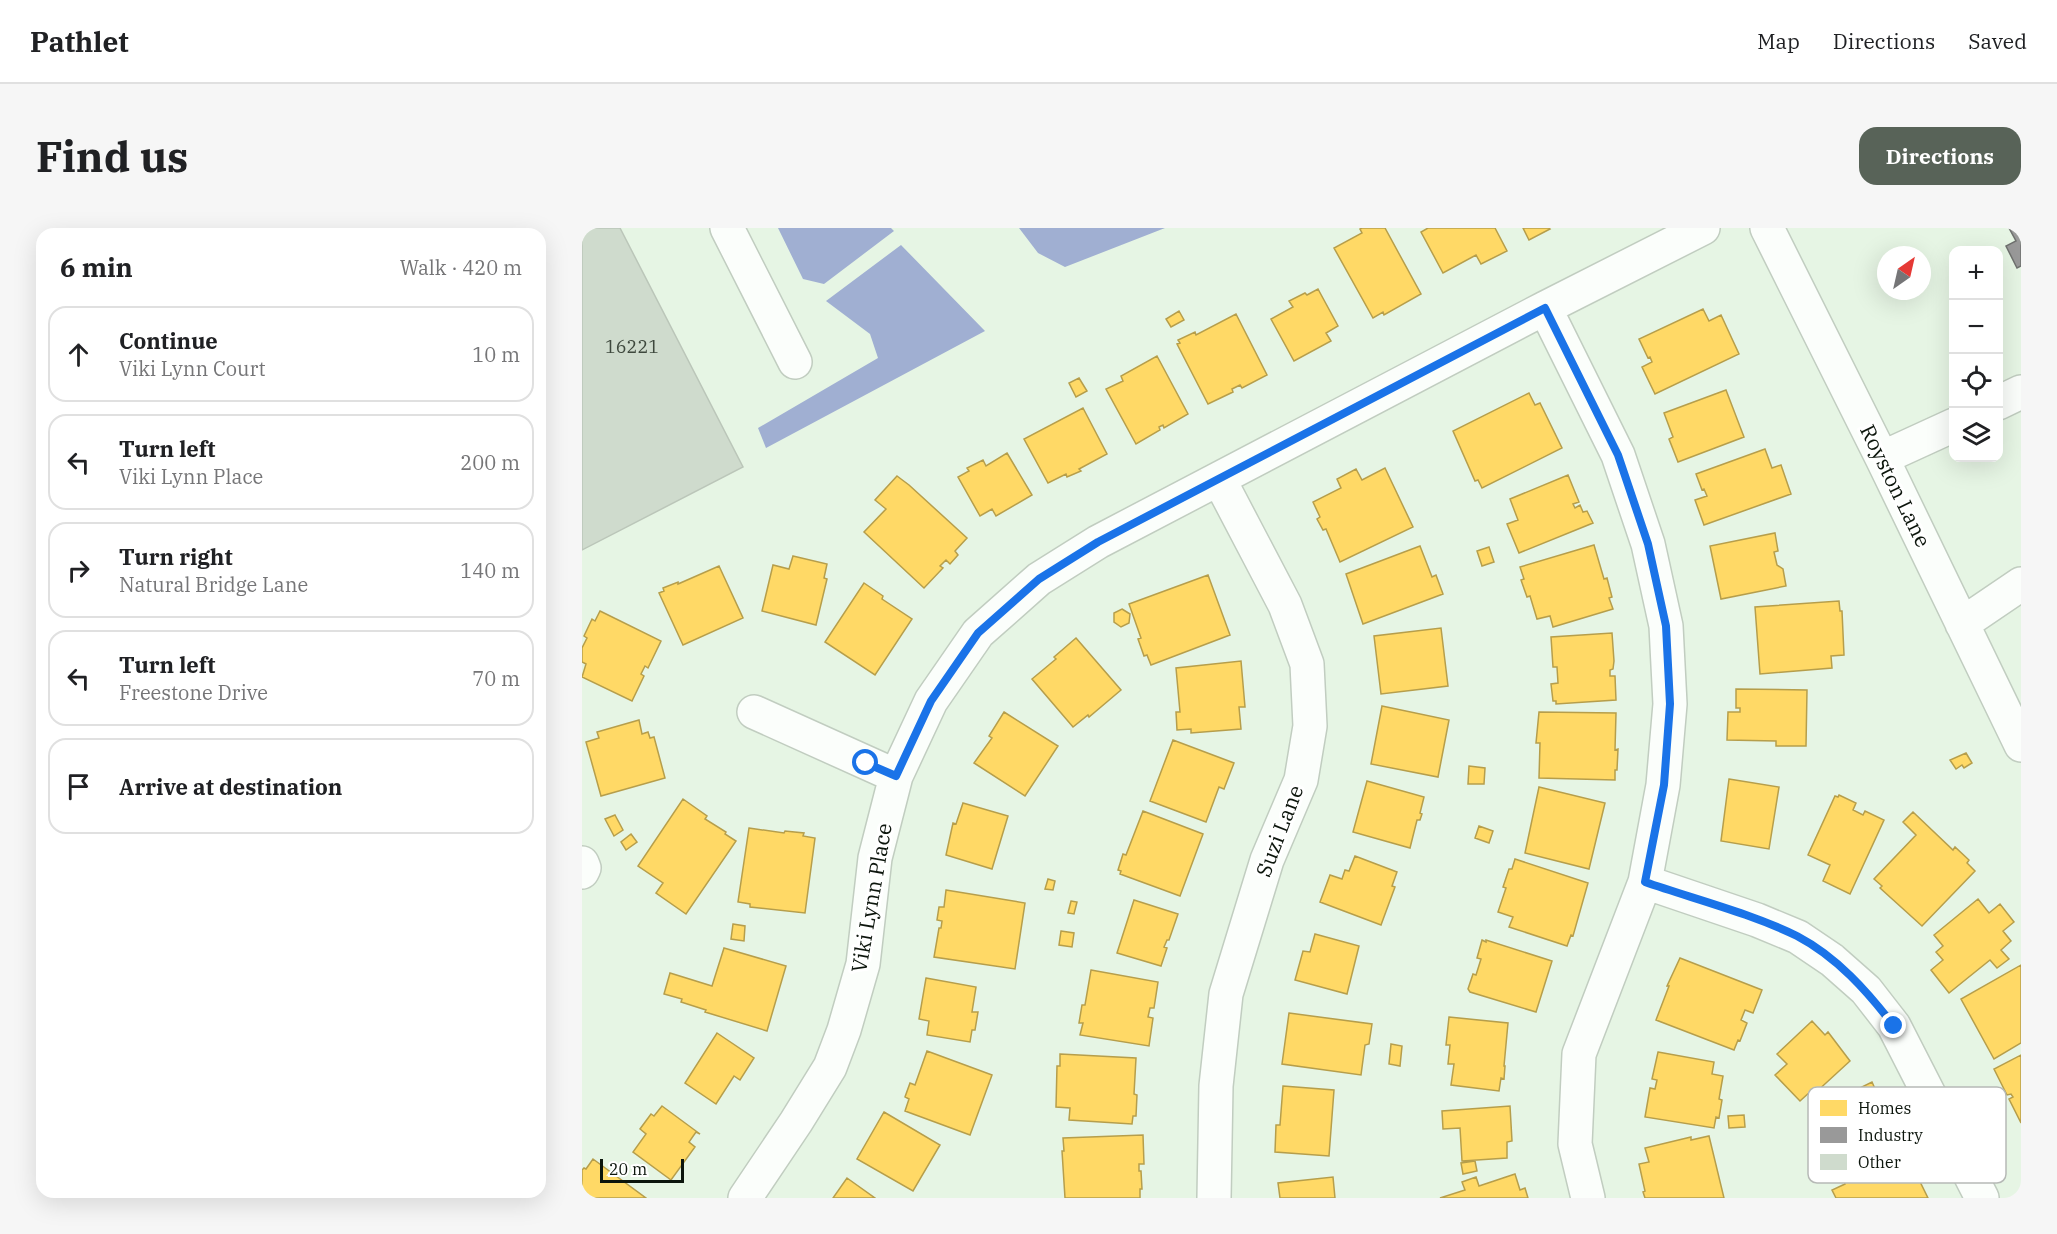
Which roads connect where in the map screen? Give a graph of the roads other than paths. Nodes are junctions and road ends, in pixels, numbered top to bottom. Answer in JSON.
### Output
{"nodes":[{"id":1,"x":727,"y":228,"type":"edge"},
{"id":2,"x":1703,"y":228,"type":"edge"},
{"id":3,"x":1767,"y":228,"type":"edge"},
{"id":4,"x":1545,"y":308,"type":"junction"},
{"id":5,"x":795,"y":362,"type":"dead end"},
{"id":6,"x":2021,"y":392,"type":"edge"},
{"id":7,"x":2003,"y":401,"type":"edge"},
{"id":8,"x":1949,"y":427,"type":"edge"},
{"id":9,"x":1882,"y":458,"type":"junction"},
{"id":10,"x":1219,"y":479,"type":"junction"},
{"id":11,"x":2021,"y":584,"type":"edge"},
{"id":12,"x":1962,"y":624,"type":"junction"},
{"id":13,"x":754,"y":712,"type":"dead end"},
{"id":14,"x":2021,"y":745,"type":"edge"},
{"id":15,"x":896,"y":776,"type":"junction"},
{"id":16,"x":582,"y":863,"type":"edge"},
{"id":17,"x":582,"y":872,"type":"edge"},
{"id":18,"x":1645,"y":882,"type":"junction"},
{"id":19,"x":1925,"y":1087,"type":"edge"},
{"id":20,"x":1974,"y":1183,"type":"edge"},
{"id":21,"x":745,"y":1198,"type":"edge"},
{"id":22,"x":1214,"y":1198,"type":"edge"},
{"id":23,"x":1588,"y":1198,"type":"edge"},
{"id":24,"x":1982,"y":1198,"type":"edge"}],
"edges":[{"from":1,"to":5,"type":"street"},
{"from":2,"to":4,"type":"street","name":"Viki Lynn Place"},
{"from":3,"to":9,"type":"street","name":"Royston Lane"},
{"from":4,"to":10,"type":"street","name":"Viki Lynn Place"},
{"from":4,"to":18,"type":"street"},
{"from":6,"to":7,"type":"street"},
{"from":8,"to":9,"type":"street"},
{"from":9,"to":12,"type":"street","name":"Royston Lane"},
{"from":10,"to":15,"type":"street","name":"Viki Lynn Place"},
{"from":10,"to":22,"type":"street","name":"Suzi Lane"},
{"from":11,"to":12,"type":"street"},
{"from":12,"to":14,"type":"street","name":"Royston Lane"},
{"from":13,"to":15,"type":"street"},
{"from":15,"to":21,"type":"street","name":"Viki Lynn Place"},
{"from":16,"to":17,"type":"street"},
{"from":18,"to":19,"type":"street"},
{"from":18,"to":23,"type":"street"},
{"from":20,"to":24,"type":"street"}]}
